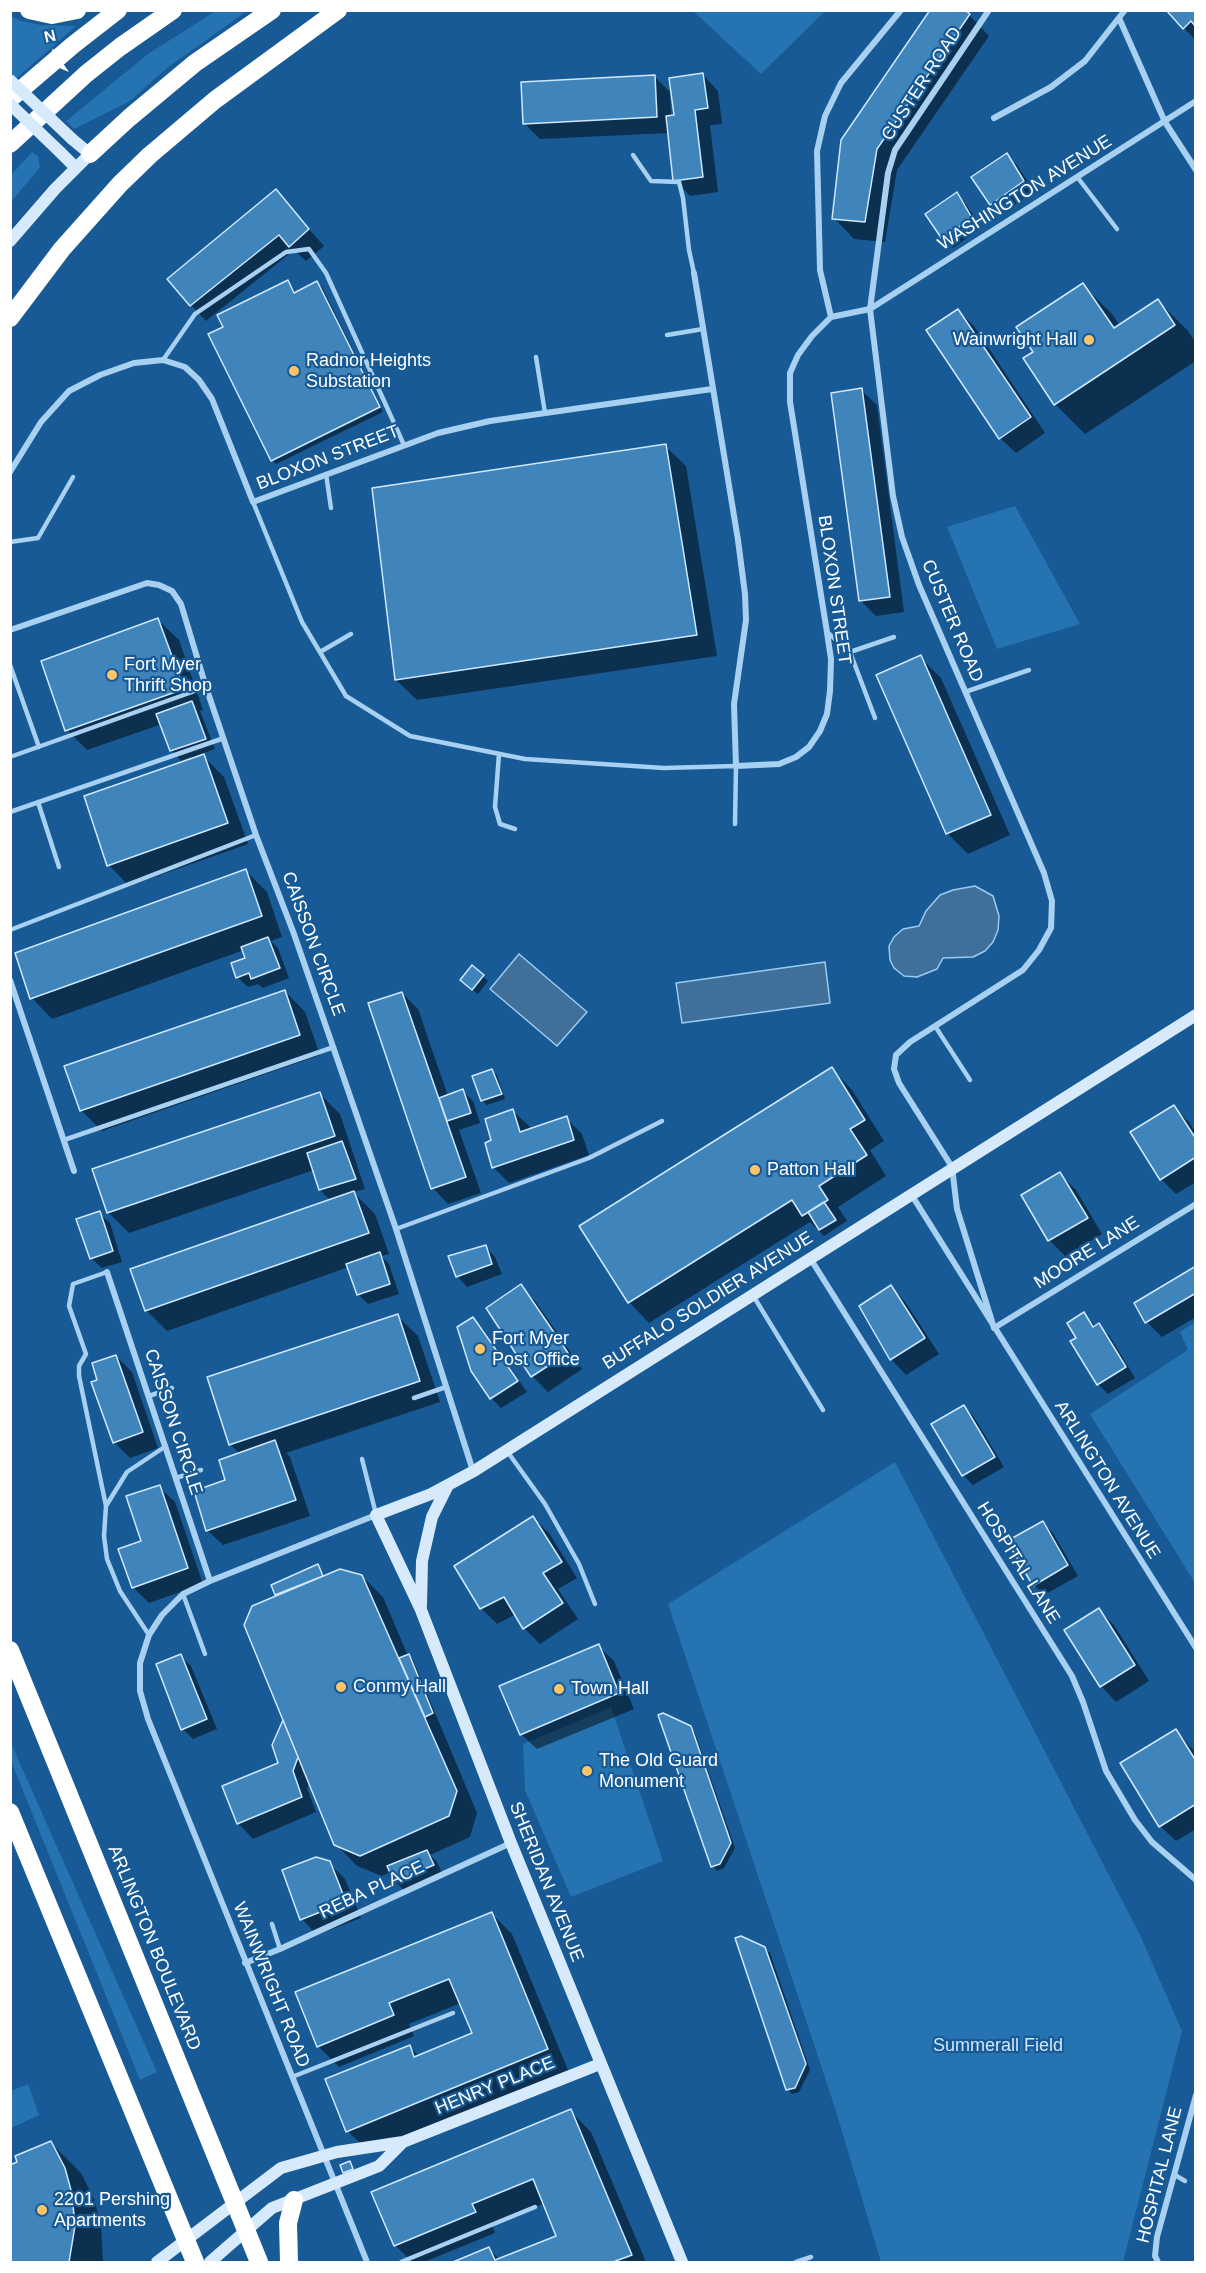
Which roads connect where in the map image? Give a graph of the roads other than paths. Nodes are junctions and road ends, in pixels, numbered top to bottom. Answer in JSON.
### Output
{"nodes":[{"id":1,"x":29,"y":10,"type":"edge"},
{"id":2,"x":77,"y":10,"type":"edge"},
{"id":3,"x":118,"y":10,"type":"edge"},
{"id":4,"x":173,"y":10,"type":"edge"},
{"id":5,"x":272,"y":10,"type":"edge"},
{"id":6,"x":338,"y":10,"type":"edge"},
{"id":7,"x":901,"y":10,"type":"edge"},
{"id":8,"x":989,"y":10,"type":"edge"},
{"id":9,"x":1125,"y":10,"type":"edge"},
{"id":10,"x":1119,"y":18,"type":"junction"},
{"id":11,"x":10,"y":80,"type":"edge"},
{"id":12,"x":10,"y":99,"type":"edge"},
{"id":13,"x":1196,"y":101,"type":"edge"},
{"id":14,"x":10,"y":105,"type":"edge"},
{"id":15,"x":994,"y":118,"type":"dead end"},
{"id":16,"x":1165,"y":122,"type":"junction"},
{"id":17,"x":10,"y":144,"type":"edge"},
{"id":18,"x":90,"y":154,"type":"junction"},
{"id":19,"x":633,"y":155,"type":"dead end"},
{"id":20,"x":76,"y":168,"type":"junction"},
{"id":21,"x":1196,"y":171,"type":"edge"},
{"id":22,"x":1078,"y":178,"type":"junction"},
{"id":23,"x":1117,"y":229,"type":"dead end"},
{"id":24,"x":10,"y":241,"type":"edge"},
{"id":25,"x":694,"y":273,"type":"joint"},
{"id":26,"x":870,"y":309,"type":"junction"},
{"id":27,"x":831,"y":317,"type":"junction"},
{"id":28,"x":10,"y":318,"type":"edge"},
{"id":29,"x":704,"y":329,"type":"junction"},
{"id":30,"x":667,"y":334,"type":"dead end"},
{"id":31,"x":536,"y":357,"type":"dead end"},
{"id":32,"x":163,"y":360,"type":"junction"},
{"id":33,"x":712,"y":389,"type":"junction"},
{"id":34,"x":545,"y":413,"type":"junction"},
{"id":35,"x":404,"y":445,"type":"junction"},
{"id":36,"x":10,"y":472,"type":"edge"},
{"id":37,"x":326,"y":474,"type":"junction"},
{"id":38,"x":73,"y":477,"type":"dead end"},
{"id":39,"x":253,"y":502,"type":"junction"},
{"id":40,"x":331,"y":508,"type":"dead end"},
{"id":41,"x":10,"y":542,"type":"edge"},
{"id":42,"x":10,"y":630,"type":"edge"},
{"id":43,"x":827,"y":632,"type":"junction"},
{"id":44,"x":351,"y":634,"type":"dead end"},
{"id":45,"x":894,"y":637,"type":"dead end"},
{"id":46,"x":320,"y":652,"type":"junction"},
{"id":47,"x":850,"y":652,"type":"junction"},
{"id":48,"x":10,"y":665,"type":"edge"},
{"id":49,"x":1029,"y":670,"type":"dead end"},
{"id":50,"x":206,"y":687,"type":"junction"},
{"id":51,"x":965,"y":692,"type":"junction"},
{"id":52,"x":875,"y":718,"type":"dead end"},
{"id":53,"x":224,"y":738,"type":"junction"},
{"id":54,"x":39,"y":747,"type":"junction"},
{"id":55,"x":499,"y":754,"type":"junction"},
{"id":56,"x":10,"y":757,"type":"edge"},
{"id":57,"x":736,"y":766,"type":"junction"},
{"id":58,"x":38,"y":802,"type":"junction"},
{"id":59,"x":10,"y":812,"type":"edge"},
{"id":60,"x":735,"y":824,"type":"dead end"},
{"id":61,"x":515,"y":828,"type":"dead end"},
{"id":62,"x":256,"y":835,"type":"junction"},
{"id":63,"x":59,"y":867,"type":"dead end"},
{"id":64,"x":10,"y":930,"type":"edge"},
{"id":65,"x":10,"y":980,"type":"edge"},
{"id":66,"x":1196,"y":1015,"type":"edge"},
{"id":67,"x":935,"y":1026,"type":"junction"},
{"id":68,"x":334,"y":1047,"type":"junction"},
{"id":69,"x":970,"y":1080,"type":"dead end"},
{"id":70,"x":662,"y":1121,"type":"dead end"},
{"id":71,"x":64,"y":1140,"type":"junction"},
{"id":72,"x":952,"y":1167,"type":"junction"},
{"id":73,"x":74,"y":1171,"type":"dead end"},
{"id":74,"x":911,"y":1194,"type":"junction"},
{"id":75,"x":1194,"y":1207,"type":"edge"},
{"id":76,"x":396,"y":1229,"type":"junction"},
{"id":77,"x":810,"y":1258,"type":"junction"},
{"id":78,"x":107,"y":1272,"type":"joint"},
{"id":79,"x":753,"y":1295,"type":"junction"},
{"id":80,"x":994,"y":1328,"type":"junction"},
{"id":81,"x":446,"y":1387,"type":"junction"},
{"id":82,"x":172,"y":1388,"type":"dead end"},
{"id":83,"x":149,"y":1396,"type":"junction"},
{"id":84,"x":414,"y":1398,"type":"dead end"},
{"id":85,"x":823,"y":1410,"type":"dead end"},
{"id":86,"x":166,"y":1446,"type":"junction"},
{"id":87,"x":507,"y":1450,"type":"junction"},
{"id":88,"x":362,"y":1459,"type":"dead end"},
{"id":89,"x":201,"y":1470,"type":"dead end"},
{"id":90,"x":474,"y":1471,"type":"junction"},
{"id":91,"x":176,"y":1478,"type":"junction"},
{"id":92,"x":448,"y":1485,"type":"junction"},
{"id":93,"x":106,"y":1506,"type":"junction"},
{"id":94,"x":376,"y":1515,"type":"junction"},
{"id":95,"x":210,"y":1581,"type":"junction"},
{"id":96,"x":183,"y":1594,"type":"junction"},
{"id":97,"x":595,"y":1604,"type":"dead end"},
{"id":98,"x":421,"y":1610,"type":"junction"},
{"id":99,"x":149,"y":1635,"type":"junction"},
{"id":100,"x":1196,"y":1648,"type":"edge"},
{"id":101,"x":11,"y":1653,"type":"edge"},
{"id":102,"x":205,"y":1654,"type":"dead end"},
{"id":103,"x":148,"y":1719,"type":"joint"},
{"id":104,"x":10,"y":1812,"type":"edge"},
{"id":105,"x":511,"y":1843,"type":"junction"},
{"id":106,"x":1196,"y":1880,"type":"edge"},
{"id":107,"x":272,"y":1924,"type":"dead end"},
{"id":108,"x":280,"y":1949,"type":"junction"},
{"id":109,"x":245,"y":1963,"type":"junction"},
{"id":110,"x":453,"y":2013,"type":"dead end"},
{"id":111,"x":600,"y":2064,"type":"junction"},
{"id":112,"x":292,"y":2077,"type":"junction"},
{"id":113,"x":1195,"y":2096,"type":"edge"},
{"id":114,"x":403,"y":2142,"type":"junction"},
{"id":115,"x":323,"y":2156,"type":"junction"},
{"id":116,"x":1175,"y":2175,"type":"junction"},
{"id":117,"x":1185,"y":2181,"type":"dead end"},
{"id":118,"x":334,"y":2183,"type":"junction"},
{"id":119,"x":294,"y":2200,"type":"junction"},
{"id":120,"x":235,"y":2203,"type":"junction"},
{"id":121,"x":535,"y":2207,"type":"dead end"},
{"id":122,"x":246,"y":2232,"type":"junction"},
{"id":123,"x":185,"y":2240,"type":"junction"},
{"id":124,"x":811,"y":2257,"type":"dead end"},
{"id":125,"x":157,"y":2262,"type":"edge"},
{"id":126,"x":195,"y":2262,"type":"edge"},
{"id":127,"x":210,"y":2262,"type":"edge"},
{"id":128,"x":259,"y":2262,"type":"edge"},
{"id":129,"x":289,"y":2262,"type":"edge"},
{"id":130,"x":367,"y":2262,"type":"edge"},
{"id":131,"x":401,"y":2262,"type":"edge"},
{"id":132,"x":682,"y":2262,"type":"edge"},
{"id":133,"x":796,"y":2262,"type":"edge"},
{"id":134,"x":1158,"y":2262,"type":"edge"}],
"edges":[{"from":1,"to":2,"type":"highway"},
{"from":3,"to":12,"type":"highway"},
{"from":4,"to":17,"type":"highway"},
{"from":5,"to":18,"type":"highway"},
{"from":6,"to":28,"type":"highway"},
{"from":7,"to":27,"type":"street"},
{"from":8,"to":26,"type":"street","name":"CUSTER ROAD"},
{"from":9,"to":10,"type":"street"},
{"from":10,"to":15,"type":"street"},
{"from":10,"to":16,"type":"street"},
{"from":11,"to":18,"type":"street","bridge":true},
{"from":13,"to":16,"type":"street","name":"WASHINGTON AVENUE"},
{"from":14,"to":20,"type":"street","bridge":true},
{"from":16,"to":21,"type":"street"},
{"from":16,"to":22,"type":"street","name":"WASHINGTON AVENUE"},
{"from":18,"to":20,"type":"street"},
{"from":19,"to":25,"type":"lane"},
{"from":20,"to":24,"type":"street"},
{"from":22,"to":23,"type":"lane"},
{"from":22,"to":26,"type":"street","name":"WASHINGTON AVENUE"},
{"from":25,"to":29,"type":"street"},
{"from":26,"to":27,"type":"street"},
{"from":26,"to":51,"type":"street","name":"CUSTER ROAD"},
{"from":27,"to":43,"type":"street","name":"BLOXON STREET"},
{"from":29,"to":30,"type":"lane"},
{"from":29,"to":33,"type":"street"},
{"from":31,"to":34,"type":"lane"},
{"from":32,"to":35,"type":"lane"},
{"from":32,"to":36,"type":"street","name":"BLOXON STREET"},
{"from":32,"to":39,"type":"street","name":"BLOXON STREET"},
{"from":33,"to":34,"type":"street","name":"BLOXON STREET"},
{"from":33,"to":57,"type":"street"},
{"from":34,"to":35,"type":"street","name":"BLOXON STREET"},
{"from":35,"to":37,"type":"street","name":"BLOXON STREET"},
{"from":37,"to":39,"type":"street","name":"BLOXON STREET"},
{"from":37,"to":40,"type":"lane"},
{"from":38,"to":41,"type":"lane"},
{"from":39,"to":46,"type":"lane"},
{"from":42,"to":50,"type":"street","name":"CAISSON CIRCLE"},
{"from":43,"to":47,"type":"lane"},
{"from":43,"to":57,"type":"street","name":"BLOXON STREET"},
{"from":44,"to":46,"type":"lane"},
{"from":45,"to":47,"type":"lane"},
{"from":46,"to":55,"type":"lane"},
{"from":47,"to":52,"type":"lane"},
{"from":48,"to":54,"type":"lane"},
{"from":49,"to":51,"type":"lane"},
{"from":50,"to":53,"type":"street","name":"CAISSON CIRCLE"},
{"from":50,"to":54,"type":"lane"},
{"from":51,"to":67,"type":"street","name":"CUSTER ROAD"},
{"from":53,"to":58,"type":"lane"},
{"from":53,"to":62,"type":"street","name":"CAISSON CIRCLE"},
{"from":54,"to":56,"type":"lane"},
{"from":55,"to":57,"type":"lane"},
{"from":55,"to":61,"type":"lane"},
{"from":57,"to":60,"type":"lane"},
{"from":58,"to":59,"type":"lane"},
{"from":58,"to":63,"type":"lane"},
{"from":62,"to":64,"type":"lane"},
{"from":62,"to":68,"type":"street","name":"CAISSON CIRCLE"},
{"from":65,"to":71,"type":"street"},
{"from":66,"to":72,"type":"street","name":"BUFFALO SOLDIER AVENUE"},
{"from":67,"to":69,"type":"lane"},
{"from":67,"to":72,"type":"street","name":"CUSTER ROAD"},
{"from":68,"to":71,"type":"lane"},
{"from":68,"to":76,"type":"street","name":"CAISSON CIRCLE"},
{"from":70,"to":76,"type":"lane"},
{"from":71,"to":73,"type":"street"},
{"from":72,"to":74,"type":"street","name":"BUFFALO SOLDIER AVENUE"},
{"from":72,"to":80,"type":"street","name":"ARLINGTON AVENUE"},
{"from":74,"to":77,"type":"street","name":"BUFFALO SOLDIER AVENUE"},
{"from":74,"to":80,"type":"street","name":"ARLINGTON AVENUE"},
{"from":75,"to":80,"type":"street","name":"MOORE LANE"},
{"from":76,"to":81,"type":"street","name":"CAISSON CIRCLE"},
{"from":77,"to":79,"type":"street","name":"BUFFALO SOLDIER AVENUE"},
{"from":77,"to":106,"type":"street","name":"HOSPITAL LANE"},
{"from":78,"to":83,"type":"street","name":"CAISSON CIRCLE"},
{"from":78,"to":93,"type":"lane"},
{"from":79,"to":85,"type":"lane"},
{"from":79,"to":87,"type":"street","name":"BUFFALO SOLDIER AVENUE"},
{"from":80,"to":100,"type":"street","name":"ARLINGTON AVENUE"},
{"from":81,"to":84,"type":"lane"},
{"from":81,"to":90,"type":"street","name":"CAISSON CIRCLE"},
{"from":82,"to":83,"type":"lane"},
{"from":83,"to":86,"type":"street","name":"CAISSON CIRCLE"},
{"from":86,"to":91,"type":"street","name":"CAISSON CIRCLE"},
{"from":86,"to":93,"type":"lane"},
{"from":87,"to":90,"type":"street","name":"BUFFALO SOLDIER AVENUE"},
{"from":87,"to":97,"type":"lane"},
{"from":88,"to":94,"type":"lane"},
{"from":89,"to":91,"type":"lane"},
{"from":90,"to":92,"type":"street","name":"BUFFALO SOLDIER AVENUE"},
{"from":91,"to":95,"type":"street","name":"CAISSON CIRCLE"},
{"from":92,"to":94,"type":"street","name":"BUFFALO SOLDIER AVENUE"},
{"from":92,"to":98,"type":"street"},
{"from":93,"to":99,"type":"lane"},
{"from":94,"to":95,"type":"street","name":"BUFFALO SOLDIER AVENUE"},
{"from":94,"to":98,"type":"street","name":"SHERIDAN AVENUE"},
{"from":95,"to":96,"type":"street","name":"BUFFALO SOLDIER AVENUE"},
{"from":96,"to":99,"type":"street","name":"BUFFALO SOLDIER AVENUE"},
{"from":96,"to":102,"type":"lane"},
{"from":98,"to":105,"type":"street","name":"SHERIDAN AVENUE"},
{"from":99,"to":103,"type":"street","name":"BUFFALO SOLDIER AVENUE"},
{"from":101,"to":120,"type":"highway","name":"ARLINGTON BOULEVARD"},
{"from":103,"to":109,"type":"street","name":"WAINWRIGHT ROAD"},
{"from":104,"to":123,"type":"highway"},
{"from":105,"to":108,"type":"street","name":"REBA PLACE"},
{"from":105,"to":111,"type":"street","name":"SHERIDAN AVENUE"},
{"from":107,"to":108,"type":"lane"},
{"from":108,"to":109,"type":"street","name":"REBA PLACE"},
{"from":109,"to":112,"type":"street","name":"WAINWRIGHT ROAD"},
{"from":110,"to":112,"type":"lane"},
{"from":111,"to":114,"type":"street","name":"HENRY PLACE"},
{"from":111,"to":132,"type":"street","name":"SHERIDAN AVENUE"},
{"from":112,"to":115,"type":"street","name":"WAINWRIGHT ROAD"},
{"from":113,"to":116,"type":"street","name":"HOSPITAL LANE"},
{"from":114,"to":115,"type":"street","name":"HENRY PLACE"},
{"from":114,"to":118,"type":"street","name":"HENRY PLACE"},
{"from":115,"to":118,"type":"street","name":"WAINWRIGHT ROAD"},
{"from":115,"to":120,"type":"street","name":"HENRY PLACE"},
{"from":116,"to":117,"type":"lane"},
{"from":116,"to":134,"type":"street","name":"HOSPITAL LANE"},
{"from":118,"to":119,"type":"street","name":"HENRY PLACE"},
{"from":118,"to":130,"type":"street","name":"WAINWRIGHT ROAD"},
{"from":119,"to":122,"type":"street","name":"HENRY PLACE"},
{"from":119,"to":129,"type":"highway"},
{"from":120,"to":122,"type":"highway","name":"ARLINGTON BOULEVARD"},
{"from":120,"to":123,"type":"street","name":"HENRY PLACE"},
{"from":121,"to":131,"type":"lane"},
{"from":122,"to":127,"type":"street","name":"HENRY PLACE"},
{"from":122,"to":128,"type":"highway","name":"ARLINGTON BOULEVARD"},
{"from":123,"to":125,"type":"street","name":"HENRY PLACE"},
{"from":123,"to":126,"type":"highway"},
{"from":124,"to":133,"type":"lane"}]}
